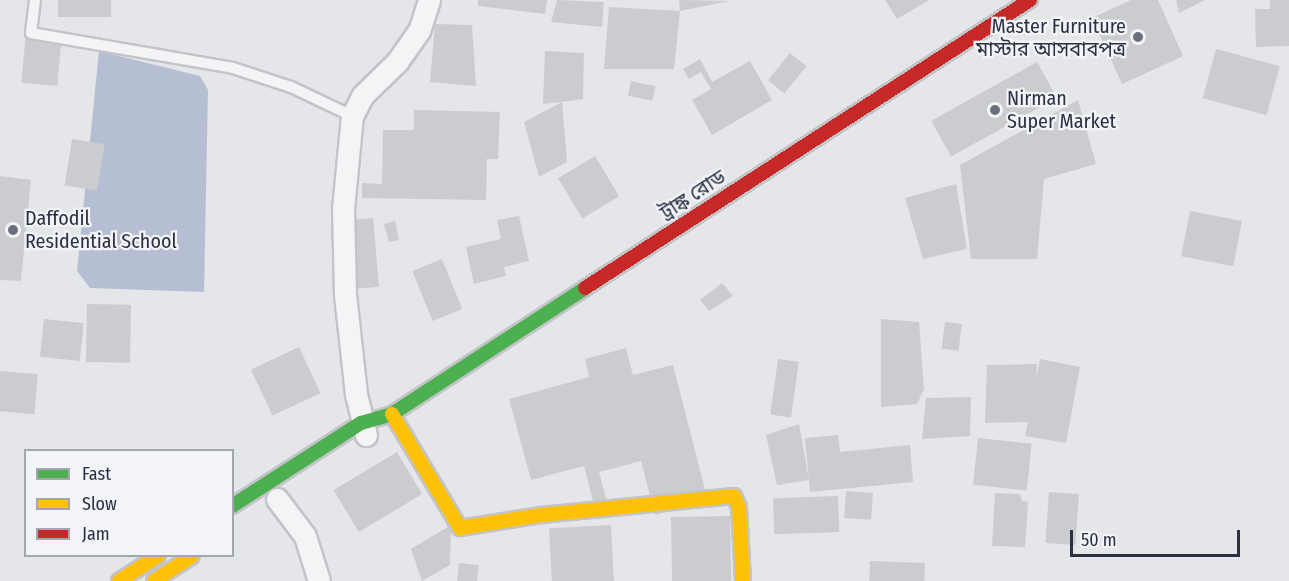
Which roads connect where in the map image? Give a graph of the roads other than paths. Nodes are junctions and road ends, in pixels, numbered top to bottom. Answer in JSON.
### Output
{"nodes":[{"id":1,"x":35,"y":0,"type":"edge"},
{"id":2,"x":429,"y":0,"type":"edge"},
{"id":3,"x":1030,"y":0,"type":"edge"},
{"id":4,"x":352,"y":116,"type":"junction"},
{"id":5,"x":392,"y":414,"type":"junction"},
{"id":6,"x":366,"y":431,"type":"junction"},
{"id":7,"x":277,"y":499,"type":"dead end"},
{"id":8,"x":234,"y":505,"type":"edge"},
{"id":9,"x":155,"y":557,"type":"edge"},
{"id":10,"x":189,"y":557,"type":"edge"},
{"id":11,"x":119,"y":581,"type":"edge"},
{"id":12,"x":154,"y":581,"type":"edge"},
{"id":13,"x":319,"y":581,"type":"edge"},
{"id":14,"x":743,"y":581,"type":"edge"}],
"edges":[{"from":1,"to":4,"type":"lane"},
{"from":2,"to":4,"type":"street"},
{"from":3,"to":5,"type":"main road","name":"ট্রাঙ্ক রোড"},
{"from":4,"to":6,"type":"street"},
{"from":5,"to":6,"type":"main road","name":"ট্রাঙ্ক রোড"},
{"from":5,"to":14,"type":"main road"},
{"from":6,"to":8,"type":"main road","name":"ট্রাঙ্ক রোড"},
{"from":7,"to":13,"type":"street"},
{"from":9,"to":11,"type":"main road"},
{"from":10,"to":12,"type":"main road"}]}
